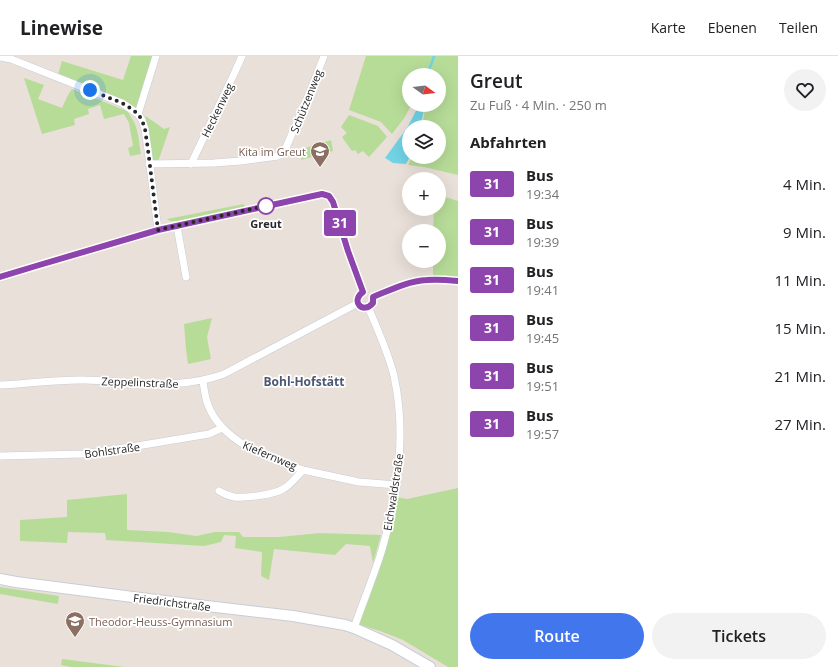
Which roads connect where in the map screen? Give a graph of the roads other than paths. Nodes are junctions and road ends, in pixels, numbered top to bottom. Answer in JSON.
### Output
{"nodes":[{"id":1,"x":156,"y":56,"type":"edge"},
{"id":2,"x":242,"y":56,"type":"edge"},
{"id":3,"x":324,"y":56,"type":"edge"},
{"id":4,"x":0,"y":57,"type":"edge"},
{"id":5,"x":138,"y":114,"type":"junction"},
{"id":6,"x":149,"y":164,"type":"junction"},
{"id":7,"x":191,"y":164,"type":"junction"},
{"id":8,"x":177,"y":226,"type":"junction"},
{"id":9,"x":158,"y":230,"type":"junction"},
{"id":10,"x":186,"y":277,"type":"dead end"},
{"id":11,"x":0,"y":278,"type":"edge"},
{"id":12,"x":458,"y":281,"type":"edge"},
{"id":13,"x":363,"y":292,"type":"junction"},
{"id":14,"x":373,"y":297,"type":"junction"},
{"id":15,"x":358,"y":303,"type":"junction"},
{"id":16,"x":368,"y":307,"type":"junction"},
{"id":17,"x":203,"y":380,"type":"junction"},
{"id":18,"x":0,"y":385,"type":"edge"},
{"id":19,"x":222,"y":428,"type":"junction"},
{"id":20,"x":0,"y":456,"type":"edge"},
{"id":21,"x":303,"y":470,"type":"junction"},
{"id":22,"x":397,"y":485,"type":"junction"},
{"id":23,"x":219,"y":491,"type":"dead end"},
{"id":24,"x":0,"y":579,"type":"edge"},
{"id":25,"x":354,"y":628,"type":"junction"},
{"id":26,"x":430,"y":667,"type":"edge"}],
"edges":[{"from":1,"to":5,"type":"street"},
{"from":2,"to":7,"type":"street","name":"Heckenweg"},
{"from":3,"to":7,"type":"street","name":"Schützenweg"},
{"from":4,"to":5,"type":"street"},
{"from":5,"to":6,"type":"street"},
{"from":6,"to":7,"type":"street","name":"Schützenweg"},
{"from":6,"to":9,"type":"street"},
{"from":8,"to":9,"type":"street"},
{"from":8,"to":10,"type":"street"},
{"from":8,"to":13,"type":"street"},
{"from":9,"to":11,"type":"street"},
{"from":12,"to":14,"type":"street"},
{"from":13,"to":14,"type":"street"},
{"from":13,"to":15,"type":"street"},
{"from":14,"to":16,"type":"street"},
{"from":15,"to":16,"type":"street"},
{"from":15,"to":17,"type":"street","name":"Zeppelinstraße"},
{"from":16,"to":22,"type":"street","name":"Eichwaldstraße"},
{"from":17,"to":18,"type":"street","name":"Zeppelinstraße"},
{"from":17,"to":19,"type":"street","name":"Kiefernweg"},
{"from":19,"to":20,"type":"street","name":"Bohlstraße"},
{"from":19,"to":21,"type":"street","name":"Kiefernweg"},
{"from":21,"to":22,"type":"street","name":"Kiefernweg"},
{"from":21,"to":23,"type":"street","name":"Kiefernweg"},
{"from":22,"to":25,"type":"street","name":"Eichwaldstraße"},
{"from":24,"to":25,"type":"main road","name":"Friedrichstraße"},
{"from":25,"to":26,"type":"main road","name":"Friedrichstraße"}]}
